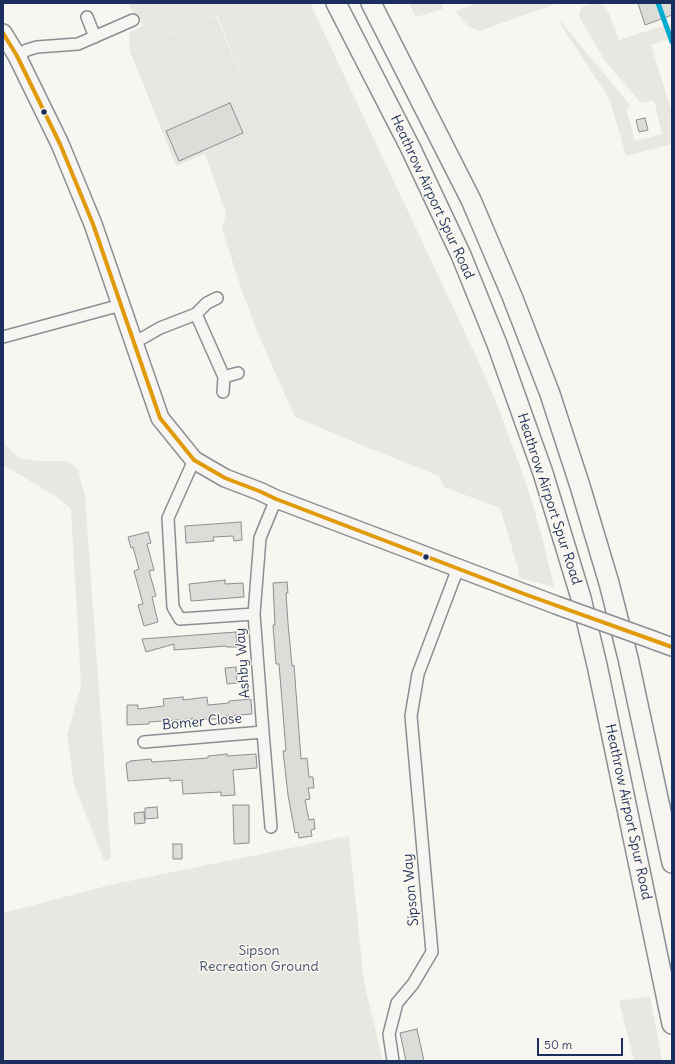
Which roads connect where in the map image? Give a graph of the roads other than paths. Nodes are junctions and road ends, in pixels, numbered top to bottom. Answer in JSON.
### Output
{"nodes":[{"id":1,"x":336,"y":3,"type":"edge"},
{"id":2,"x":371,"y":3,"type":"edge"},
{"id":3,"x":87,"y":17,"type":"dead end"},
{"id":4,"x":133,"y":20,"type":"dead end"},
{"id":5,"x":3,"y":33,"type":"edge"},
{"id":6,"x":95,"y":37,"type":"junction"},
{"id":7,"x":17,"y":56,"type":"junction"},
{"id":8,"x":217,"y":298,"type":"dead end"},
{"id":9,"x":121,"y":305,"type":"junction"},
{"id":10,"x":196,"y":314,"type":"junction"},
{"id":11,"x":3,"y":337,"type":"edge"},
{"id":12,"x":134,"y":343,"type":"junction"},
{"id":13,"x":238,"y":373,"type":"dead end"},
{"id":14,"x":224,"y":377,"type":"junction"},
{"id":15,"x":223,"y":392,"type":"dead end"},
{"id":16,"x":194,"y":460,"type":"junction"},
{"id":17,"x":276,"y":499,"type":"junction"},
{"id":18,"x":458,"y":568,"type":"junction"},
{"id":19,"x":254,"y":614,"type":"junction"},
{"id":20,"x":672,"y":647,"type":"edge"},
{"id":21,"x":263,"y":732,"type":"junction"},
{"id":22,"x":144,"y":742,"type":"dead end"},
{"id":23,"x":271,"y":827,"type":"dead end"},
{"id":24,"x":672,"y":863,"type":"edge"},
{"id":25,"x":672,"y":1024,"type":"edge"},
{"id":26,"x":393,"y":1061,"type":"edge"}],
"edges":[{"from":1,"to":25,"type":"highway","name":"Heathrow Airport Spur Road"},
{"from":2,"to":24,"type":"highway"},
{"from":3,"to":6,"type":"street"},
{"from":4,"to":6,"type":"street"},
{"from":5,"to":7,"type":"main road"},
{"from":6,"to":7,"type":"street"},
{"from":7,"to":9,"type":"main road"},
{"from":8,"to":10,"type":"street"},
{"from":9,"to":11,"type":"street"},
{"from":9,"to":12,"type":"main road"},
{"from":10,"to":12,"type":"street"},
{"from":10,"to":14,"type":"street"},
{"from":12,"to":16,"type":"main road"},
{"from":13,"to":14,"type":"street"},
{"from":14,"to":15,"type":"street"},
{"from":16,"to":17,"type":"main road"},
{"from":16,"to":19,"type":"street"},
{"from":17,"to":18,"type":"main road"},
{"from":17,"to":19,"type":"street","name":"Ashby Way"},
{"from":18,"to":20,"type":"main road","bridge":true},
{"from":18,"to":26,"type":"street","name":"Sipson Way"},
{"from":19,"to":21,"type":"street","name":"Ashby Way"},
{"from":21,"to":22,"type":"street","name":"Bomer Close"},
{"from":21,"to":23,"type":"street","name":"Ashby Way"}]}
